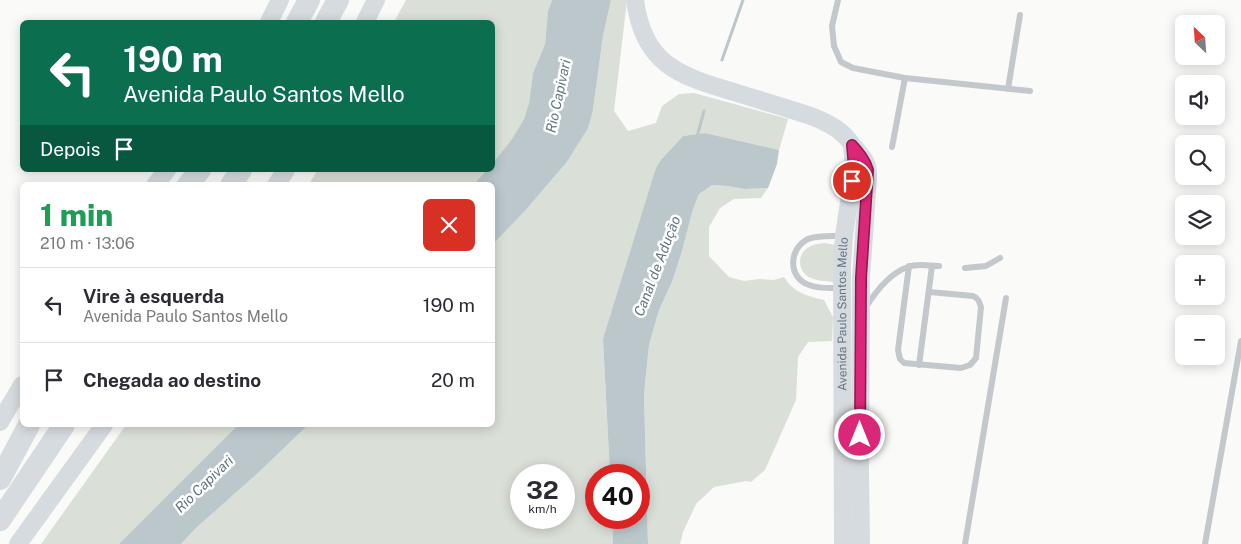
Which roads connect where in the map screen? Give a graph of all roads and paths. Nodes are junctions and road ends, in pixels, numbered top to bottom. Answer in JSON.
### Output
{"nodes":[{"id":1,"x":280,"y":0,"type":"edge"},
{"id":2,"x":309,"y":0,"type":"edge"},
{"id":3,"x":338,"y":0,"type":"edge"},
{"id":4,"x":376,"y":0,"type":"edge"},
{"id":5,"x":635,"y":0,"type":"edge"},
{"id":6,"x":838,"y":0,"type":"edge"},
{"id":7,"x":1020,"y":15,"type":"dead end"},
{"id":8,"x":270,"y":20,"type":"edge"},
{"id":9,"x":299,"y":20,"type":"edge"},
{"id":10,"x":327,"y":20,"type":"edge"},
{"id":11,"x":366,"y":20,"type":"edge"},
{"id":12,"x":905,"y":78,"type":"junction"},
{"id":13,"x":1008,"y":88,"type":"junction"},
{"id":14,"x":1030,"y":91,"type":"dead end"},
{"id":15,"x":852,"y":145,"type":"junction"},
{"id":16,"x":892,"y":147,"type":"dead end"},
{"id":17,"x":165,"y":172,"type":"edge"},
{"id":18,"x":198,"y":172,"type":"edge"},
{"id":19,"x":157,"y":182,"type":"edge"},
{"id":20,"x":190,"y":182,"type":"edge"},
{"id":21,"x":844,"y":236,"type":"junction"},
{"id":22,"x":864,"y":237,"type":"junction"},
{"id":23,"x":1000,"y":258,"type":"dead end"},
{"id":24,"x":909,"y":266,"type":"junction"},
{"id":25,"x":965,"y":268,"type":"dead end"},
{"id":26,"x":842,"y":288,"type":"junction"},
{"id":27,"x":929,"y":292,"type":"junction"},
{"id":28,"x":1006,"y":298,"type":"dead end"},
{"id":29,"x":842,"y":320,"type":"junction"},
{"id":30,"x":861,"y":320,"type":"junction"},
{"id":31,"x":1241,"y":341,"type":"edge"},
{"id":32,"x":919,"y":365,"type":"junction"},
{"id":33,"x":20,"y":388,"type":"edge"},
{"id":34,"x":0,"y":422,"type":"edge"},
{"id":35,"x":28,"y":427,"type":"edge"},
{"id":36,"x":63,"y":427,"type":"edge"},
{"id":37,"x":103,"y":427,"type":"edge"},
{"id":38,"x":851,"y":471,"type":"junction"},
{"id":39,"x":0,"y":479,"type":"edge"},
{"id":40,"x":0,"y":520,"type":"edge"},
{"id":41,"x":18,"y":544,"type":"edge"},
{"id":42,"x":843,"y":544,"type":"edge"},
{"id":43,"x":861,"y":544,"type":"edge"},
{"id":44,"x":965,"y":544,"type":"edge"},
{"id":45,"x":1204,"y":544,"type":"edge"}],
"edges":[{"from":1,"to":8,"type":"street"},
{"from":2,"to":9,"type":"highway"},
{"from":3,"to":10,"type":"highway"},
{"from":4,"to":11,"type":"street"},
{"from":5,"to":15,"type":"street","name":"Avenida Paulo Santos Mello"},
{"from":6,"to":12,"type":"lane"},
{"from":7,"to":13,"type":"lane"},
{"from":12,"to":13,"type":"lane"},
{"from":12,"to":16,"type":"lane"},
{"from":13,"to":14,"type":"lane"},
{"from":15,"to":21,"type":"street","name":"Avenida Paulo Santos Mello"},
{"from":15,"to":22,"type":"street","name":"Avenida Paulo Santos Mello"},
{"from":17,"to":19,"type":"street"},
{"from":18,"to":20,"type":"highway"},
{"from":21,"to":22,"type":"street"},
{"from":21,"to":26,"type":"street","name":"Avenida Paulo Santos Mello"},
{"from":21,"to":26,"type":"lane"},
{"from":22,"to":30,"type":"street","name":"Avenida Paulo Santos Mello"},
{"from":23,"to":25,"type":"lane"},
{"from":24,"to":27,"type":"lane"},
{"from":24,"to":30,"type":"lane"},
{"from":24,"to":32,"type":"lane"},
{"from":26,"to":29,"type":"street","name":"Avenida Paulo Santos Mello"},
{"from":27,"to":32,"type":"lane"},
{"from":27,"to":32,"type":"lane"},
{"from":28,"to":44,"type":"lane"},
{"from":29,"to":30,"type":"street"},
{"from":29,"to":38,"type":"street","name":"Avenida Paulo Santos Mello"},
{"from":30,"to":38,"type":"street","name":"Avenida Paulo Santos Mello"},
{"from":31,"to":45,"type":"lane"},
{"from":33,"to":34,"type":"street"},
{"from":35,"to":39,"type":"highway"},
{"from":36,"to":40,"type":"highway"},
{"from":37,"to":41,"type":"street"},
{"from":38,"to":42,"type":"street","name":"Avenida Paulo Santos Mello"},
{"from":38,"to":43,"type":"street","name":"Avenida Paulo Santos Mello"}]}
